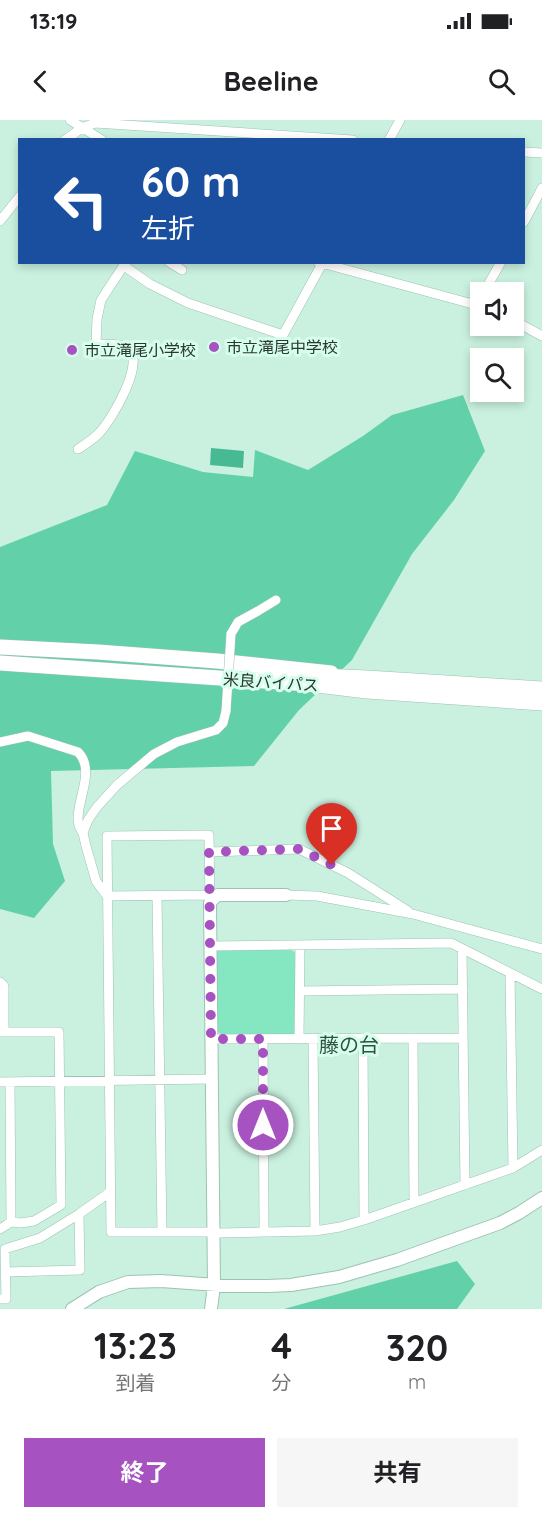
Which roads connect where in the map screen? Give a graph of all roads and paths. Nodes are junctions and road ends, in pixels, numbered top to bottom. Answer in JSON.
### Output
{"nodes":[{"id":1,"x":70,"y":120,"type":"edge"},
{"id":2,"x":400,"y":120,"type":"edge"},
{"id":3,"x":82,"y":128,"type":"junction"},
{"id":4,"x":68,"y":138,"type":"edge"},
{"id":5,"x":99,"y":138,"type":"edge"},
{"id":6,"x":323,"y":138,"type":"edge"},
{"id":7,"x":390,"y":138,"type":"edge"},
{"id":8,"x":525,"y":152,"type":"edge"},
{"id":9,"x":542,"y":153,"type":"edge"},
{"id":10,"x":542,"y":189,"type":"edge"},
{"id":11,"x":18,"y":198,"type":"edge"},
{"id":12,"x":525,"y":220,"type":"edge"},
{"id":13,"x":0,"y":221,"type":"edge"},
{"id":14,"x":125,"y":264,"type":"edge"},
{"id":15,"x":172,"y":264,"type":"edge"},
{"id":16,"x":320,"y":264,"type":"edge"},
{"id":17,"x":325,"y":264,"type":"edge"},
{"id":18,"x":500,"y":264,"type":"edge"},
{"id":19,"x":182,"y":270,"type":"dead end"},
{"id":20,"x":490,"y":282,"type":"edge"},
{"id":21,"x":470,"y":301,"type":"edge"},
{"id":22,"x":524,"y":326,"type":"edge"},
{"id":23,"x":542,"y":336,"type":"edge"},
{"id":24,"x":78,"y":448,"type":"dead end"},
{"id":25,"x":276,"y":600,"type":"dead end"},
{"id":26,"x":0,"y":647,"type":"edge"},
{"id":27,"x":0,"y":658,"type":"edge"},
{"id":28,"x":0,"y":663,"type":"edge"},
{"id":29,"x":0,"y":672,"type":"edge"},
{"id":30,"x":367,"y":684,"type":"junction"},
{"id":31,"x":542,"y":688,"type":"edge"},
{"id":32,"x":542,"y":703,"type":"edge"},
{"id":33,"x":0,"y":742,"type":"edge"},
{"id":34,"x":83,"y":833,"type":"junction"},
{"id":35,"x":209,"y":852,"type":"junction"},
{"id":36,"x":210,"y":895,"type":"junction"},
{"id":37,"x":286,"y":895,"type":"joint"},
{"id":38,"x":107,"y":896,"type":"junction"},
{"id":39,"x":157,"y":896,"type":"junction"},
{"id":40,"x":210,"y":910,"type":"junction"},
{"id":41,"x":413,"y":914,"type":"junction"},
{"id":42,"x":300,"y":945,"type":"junction"},
{"id":43,"x":210,"y":946,"type":"junction"},
{"id":44,"x":542,"y":948,"type":"edge"},
{"id":45,"x":462,"y":949,"type":"junction"},
{"id":46,"x":510,"y":973,"type":"junction"},
{"id":47,"x":0,"y":982,"type":"edge"},
{"id":48,"x":463,"y":989,"type":"junction"},
{"id":49,"x":542,"y":989,"type":"edge"},
{"id":50,"x":300,"y":991,"type":"junction"},
{"id":51,"x":2,"y":1032,"type":"edge"},
{"id":52,"x":299,"y":1038,"type":"junction"},
{"id":53,"x":313,"y":1038,"type":"junction"},
{"id":54,"x":363,"y":1038,"type":"junction"},
{"id":55,"x":413,"y":1038,"type":"junction"},
{"id":56,"x":463,"y":1038,"type":"junction"},
{"id":57,"x":211,"y":1039,"type":"junction"},
{"id":58,"x":263,"y":1039,"type":"junction"},
{"id":59,"x":159,"y":1079,"type":"junction"},
{"id":60,"x":212,"y":1079,"type":"junction"},
{"id":61,"x":109,"y":1080,"type":"junction"},
{"id":62,"x":59,"y":1081,"type":"junction"},
{"id":63,"x":0,"y":1082,"type":"edge"},
{"id":64,"x":10,"y":1082,"type":"junction"},
{"id":65,"x":542,"y":1150,"type":"edge"},
{"id":66,"x":513,"y":1168,"type":"junction"},
{"id":67,"x":465,"y":1185,"type":"junction"},
{"id":68,"x":110,"y":1192,"type":"junction"},
{"id":69,"x":542,"y":1198,"type":"edge"},
{"id":70,"x":414,"y":1202,"type":"junction"},
{"id":71,"x":79,"y":1214,"type":"junction"},
{"id":72,"x":364,"y":1220,"type":"junction"},
{"id":73,"x":11,"y":1222,"type":"junction"},
{"id":74,"x":0,"y":1229,"type":"edge"},
{"id":75,"x":315,"y":1231,"type":"junction"},
{"id":76,"x":162,"y":1232,"type":"junction"},
{"id":77,"x":264,"y":1232,"type":"junction"},
{"id":78,"x":214,"y":1233,"type":"junction"},
{"id":79,"x":6,"y":1272,"type":"junction"},
{"id":80,"x":214,"y":1285,"type":"junction"},
{"id":81,"x":0,"y":1299,"type":"edge"},
{"id":82,"x":72,"y":1309,"type":"edge"},
{"id":83,"x":211,"y":1309,"type":"edge"}],
"edges":[{"from":1,"to":3,"type":"street"},
{"from":2,"to":7,"type":"street"},
{"from":3,"to":4,"type":"street"},
{"from":3,"to":5,"type":"street"},
{"from":3,"to":6,"type":"street"},
{"from":8,"to":9,"type":"street"},
{"from":10,"to":12,"type":"street"},
{"from":11,"to":13,"type":"street"},
{"from":14,"to":16,"type":"street"},
{"from":14,"to":24,"type":"street"},
{"from":15,"to":19,"type":"street"},
{"from":17,"to":21,"type":"street"},
{"from":18,"to":20,"type":"street"},
{"from":22,"to":23,"type":"street"},
{"from":25,"to":34,"type":"street","bridge":true},
{"from":26,"to":30,"type":"main road"},
{"from":27,"to":30,"type":"main road","name":"米良バイパス"},
{"from":28,"to":30,"type":"main road","name":"米良バイパス"},
{"from":29,"to":30,"type":"main road"},
{"from":30,"to":31,"type":"main road","name":"米良バイパス"},
{"from":30,"to":32,"type":"main road","name":"米良バイパス"},
{"from":33,"to":34,"type":"street"},
{"from":34,"to":38,"type":"street"},
{"from":35,"to":36,"type":"street"},
{"from":35,"to":38,"type":"street"},
{"from":35,"to":41,"type":"street"},
{"from":36,"to":39,"type":"street"},
{"from":36,"to":40,"type":"street"},
{"from":37,"to":40,"type":"street"},
{"from":37,"to":41,"type":"street"},
{"from":38,"to":39,"type":"street"},
{"from":38,"to":61,"type":"street"},
{"from":39,"to":59,"type":"street"},
{"from":40,"to":43,"type":"street"},
{"from":41,"to":44,"type":"street"},
{"from":42,"to":43,"type":"street"},
{"from":42,"to":45,"type":"street"},
{"from":42,"to":50,"type":"street"},
{"from":43,"to":57,"type":"street"},
{"from":45,"to":46,"type":"street"},
{"from":45,"to":48,"type":"street"},
{"from":46,"to":49,"type":"street"},
{"from":46,"to":66,"type":"street"},
{"from":47,"to":51,"type":"street"},
{"from":48,"to":50,"type":"street"},
{"from":48,"to":56,"type":"street"},
{"from":50,"to":52,"type":"street"},
{"from":51,"to":62,"type":"street"},
{"from":52,"to":53,"type":"street"},
{"from":52,"to":58,"type":"street"},
{"from":53,"to":54,"type":"street"},
{"from":53,"to":75,"type":"street"},
{"from":54,"to":55,"type":"street"},
{"from":54,"to":72,"type":"street"},
{"from":55,"to":56,"type":"street"},
{"from":55,"to":70,"type":"street"},
{"from":56,"to":67,"type":"street"},
{"from":57,"to":58,"type":"street"},
{"from":57,"to":60,"type":"street"},
{"from":58,"to":77,"type":"street"},
{"from":59,"to":60,"type":"street"},
{"from":59,"to":61,"type":"street"},
{"from":59,"to":76,"type":"street"},
{"from":60,"to":78,"type":"street"},
{"from":61,"to":62,"type":"street"},
{"from":61,"to":68,"type":"street"},
{"from":62,"to":64,"type":"street"},
{"from":62,"to":73,"type":"street"},
{"from":63,"to":64,"type":"street"},
{"from":64,"to":73,"type":"street"},
{"from":65,"to":66,"type":"street"},
{"from":66,"to":67,"type":"street"},
{"from":67,"to":70,"type":"street"},
{"from":68,"to":71,"type":"street"},
{"from":68,"to":76,"type":"street"},
{"from":69,"to":80,"type":"street"},
{"from":70,"to":72,"type":"street"},
{"from":71,"to":79,"type":"street"},
{"from":71,"to":79,"type":"street"},
{"from":72,"to":75,"type":"street"},
{"from":73,"to":74,"type":"street"},
{"from":75,"to":77,"type":"street"},
{"from":76,"to":78,"type":"street"},
{"from":77,"to":78,"type":"street"},
{"from":78,"to":80,"type":"street"},
{"from":79,"to":81,"type":"street"},
{"from":80,"to":82,"type":"street"},
{"from":80,"to":83,"type":"street"}]}
